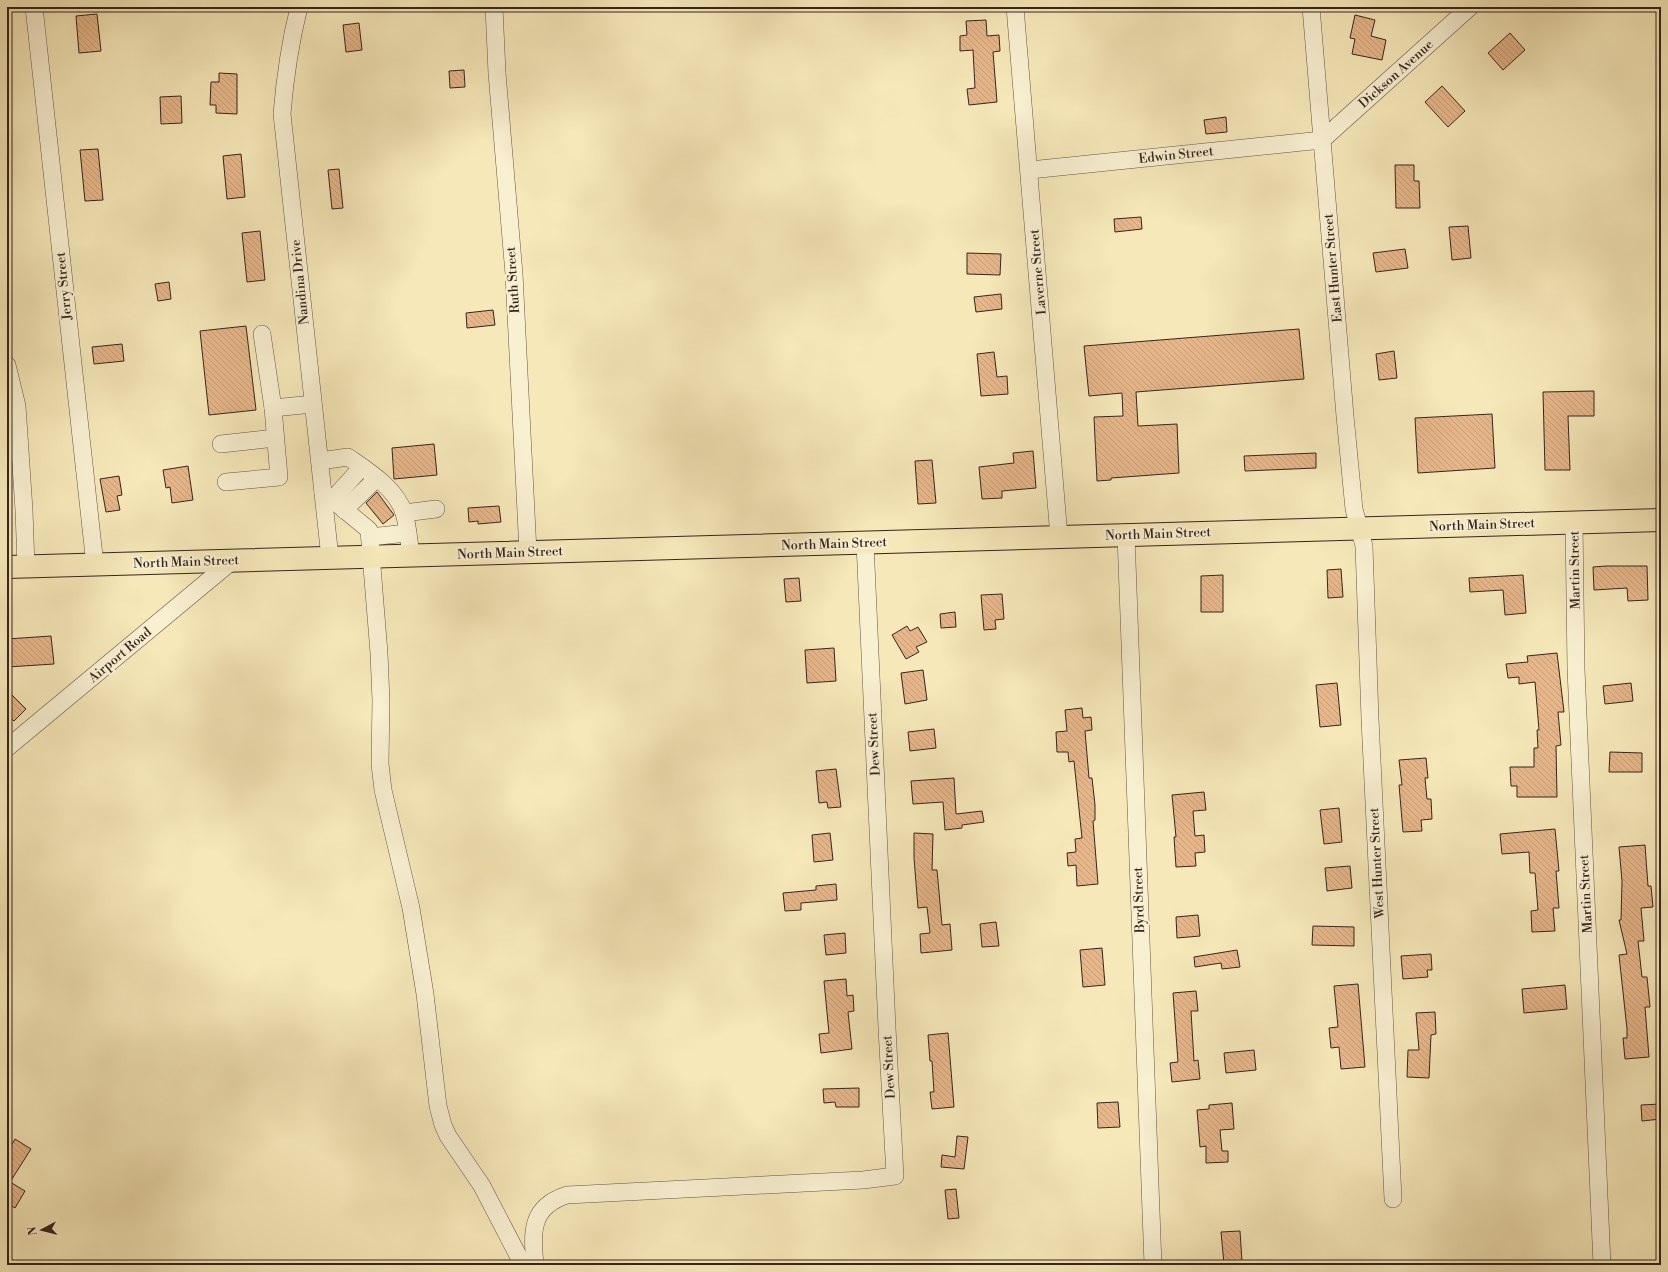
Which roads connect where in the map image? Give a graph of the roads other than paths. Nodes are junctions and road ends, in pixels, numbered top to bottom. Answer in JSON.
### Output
{"nodes":[{"id":1,"x":34,"y":7,"type":"edge"},
{"id":2,"x":299,"y":7,"type":"edge"},
{"id":3,"x":494,"y":7,"type":"edge"},
{"id":4,"x":1015,"y":7,"type":"edge"},
{"id":5,"x":1311,"y":7,"type":"edge"},
{"id":6,"x":1470,"y":7,"type":"edge"},
{"id":7,"x":1322,"y":140,"type":"junction"},
{"id":8,"x":1030,"y":170,"type":"junction"},
{"id":9,"x":262,"y":334,"type":"dead end"},
{"id":10,"x":7,"y":365,"type":"edge"},
{"id":11,"x":314,"y":404,"type":"junction"},
{"id":12,"x":273,"y":408,"type":"junction"},
{"id":13,"x":275,"y":438,"type":"junction"},
{"id":14,"x":221,"y":444,"type":"dead end"},
{"id":15,"x":320,"y":461,"type":"junction"},
{"id":16,"x":362,"y":467,"type":"junction"},
{"id":17,"x":376,"y":478,"type":"junction"},
{"id":18,"x":226,"y":482,"type":"dead end"},
{"id":19,"x":333,"y":501,"type":"junction"},
{"id":20,"x":436,"y":509,"type":"dead end"},
{"id":21,"x":404,"y":513,"type":"junction"},
{"id":22,"x":1661,"y":520,"type":"edge"},
{"id":23,"x":1574,"y":522,"type":"junction"},
{"id":24,"x":1359,"y":528,"type":"junction"},
{"id":25,"x":408,"y":533,"type":"junction"},
{"id":26,"x":1126,"y":535,"type":"junction"},
{"id":27,"x":1059,"y":537,"type":"junction"},
{"id":28,"x":865,"y":543,"type":"junction"},
{"id":29,"x":371,"y":547,"type":"junction"},
{"id":30,"x":528,"y":552,"type":"junction"},
{"id":31,"x":411,"y":555,"type":"junction"},
{"id":32,"x":330,"y":558,"type":"junction"},
{"id":33,"x":232,"y":561,"type":"junction"},
{"id":34,"x":95,"y":565,"type":"junction"},
{"id":35,"x":16,"y":566,"type":"edge"},
{"id":36,"x":7,"y":748,"type":"edge"},
{"id":37,"x":1393,"y":1199,"type":"dead end"},
{"id":38,"x":523,"y":1265,"type":"edge"},
{"id":39,"x":535,"y":1265,"type":"edge"},
{"id":40,"x":1153,"y":1265,"type":"edge"},
{"id":41,"x":1602,"y":1265,"type":"edge"}],
"edges":[{"from":1,"to":34,"type":"street","name":"Jerry Street"},
{"from":2,"to":11,"type":"street","name":"Nandina Drive"},
{"from":3,"to":30,"type":"street","name":"Ruth Street"},
{"from":4,"to":8,"type":"street","name":"Laverne Street"},
{"from":5,"to":7,"type":"street","name":"East Hunter Street"},
{"from":6,"to":7,"type":"street","name":"Dickson Avenue"},
{"from":7,"to":8,"type":"street","name":"Edwin Street"},
{"from":7,"to":24,"type":"street","name":"East Hunter Street"},
{"from":8,"to":27,"type":"street","name":"Laverne Street"},
{"from":9,"to":12,"type":"street"},
{"from":10,"to":35,"type":"street"},
{"from":11,"to":12,"type":"street"},
{"from":11,"to":15,"type":"street","name":"Nandina Drive"},
{"from":12,"to":13,"type":"street"},
{"from":13,"to":14,"type":"street"},
{"from":13,"to":18,"type":"street"},
{"from":15,"to":16,"type":"street"},
{"from":15,"to":19,"type":"street","name":"Nandina Drive"},
{"from":16,"to":17,"type":"street"},
{"from":16,"to":19,"type":"street"},
{"from":17,"to":19,"type":"street"},
{"from":17,"to":21,"type":"street"},
{"from":19,"to":29,"type":"street"},
{"from":19,"to":32,"type":"street","name":"Nandina Drive"},
{"from":20,"to":21,"type":"street"},
{"from":21,"to":25,"type":"street"},
{"from":22,"to":23,"type":"main road","name":"North Main Street"},
{"from":23,"to":24,"type":"main road","name":"North Main Street"},
{"from":23,"to":41,"type":"street","name":"Martin Street"},
{"from":24,"to":26,"type":"main road","name":"North Main Street"},
{"from":24,"to":37,"type":"street","name":"West Hunter Street"},
{"from":25,"to":29,"type":"street"},
{"from":25,"to":31,"type":"street"},
{"from":26,"to":27,"type":"main road","name":"North Main Street"},
{"from":26,"to":40,"type":"street","name":"Byrd Street"},
{"from":27,"to":28,"type":"main road","name":"North Main Street"},
{"from":28,"to":30,"type":"main road","name":"North Main Street"},
{"from":28,"to":39,"type":"street","name":"Dew Street"},
{"from":29,"to":31,"type":"main road","name":"North Main Street"},
{"from":29,"to":32,"type":"main road","name":"North Main Street"},
{"from":29,"to":38,"type":"street"},
{"from":30,"to":31,"type":"main road","name":"North Main Street"},
{"from":32,"to":33,"type":"main road","name":"North Main Street"},
{"from":33,"to":34,"type":"main road","name":"North Main Street"},
{"from":33,"to":36,"type":"street","name":"Airport Road"},
{"from":34,"to":35,"type":"main road","name":"North Main Street"}]}
